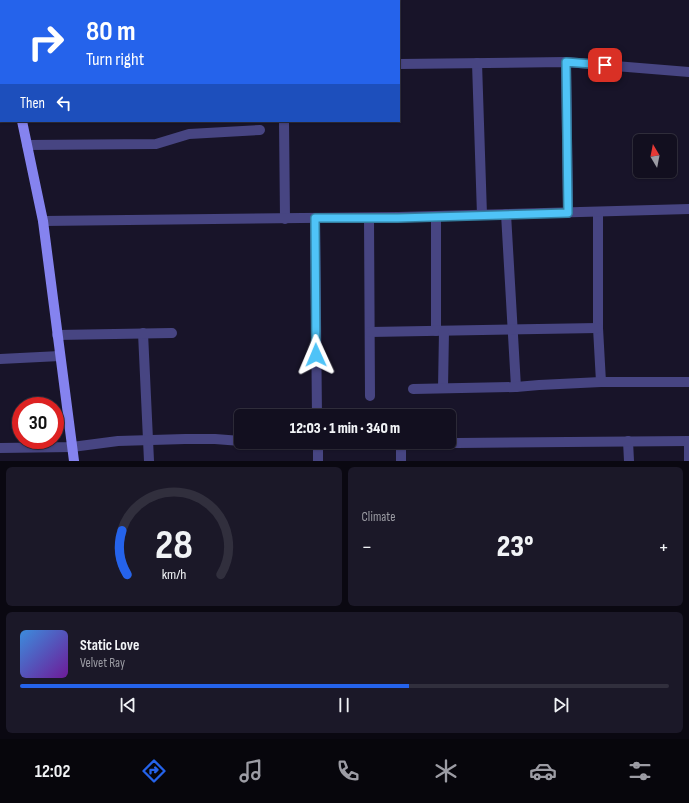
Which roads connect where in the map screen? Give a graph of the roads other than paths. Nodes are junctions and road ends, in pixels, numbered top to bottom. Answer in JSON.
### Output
{"nodes":[{"id":1,"x":566,"y":62,"type":"junction"},
{"id":2,"x":478,"y":63,"type":"junction"},
{"id":3,"x":400,"y":64,"type":"edge"},
{"id":4,"x":689,"y":72,"type":"edge"},
{"id":5,"x":22,"y":122,"type":"edge"},
{"id":6,"x":284,"y":122,"type":"edge"},
{"id":7,"x":260,"y":130,"type":"dead end"},
{"id":8,"x":27,"y":145,"type":"junction"},
{"id":9,"x":689,"y":209,"type":"edge"},
{"id":10,"x":598,"y":212,"type":"junction"},
{"id":11,"x":568,"y":213,"type":"junction"},
{"id":12,"x":506,"y":214,"type":"junction"},
{"id":13,"x":482,"y":215,"type":"junction"},
{"id":14,"x":436,"y":216,"type":"junction"},
{"id":15,"x":315,"y":218,"type":"junction"},
{"id":16,"x":369,"y":218,"type":"junction"},
{"id":17,"x":285,"y":219,"type":"junction"},
{"id":18,"x":43,"y":221,"type":"junction"},
{"id":19,"x":598,"y":328,"type":"junction"},
{"id":20,"x":512,"y":329,"type":"junction"},
{"id":21,"x":440,"y":331,"type":"junction"},
{"id":22,"x":370,"y":332,"type":"junction"},
{"id":23,"x":143,"y":333,"type":"junction"},
{"id":24,"x":172,"y":333,"type":"dead end"},
{"id":25,"x":57,"y":334,"type":"junction"},
{"id":26,"x":60,"y":356,"type":"junction"},
{"id":27,"x":0,"y":359,"type":"edge"},
{"id":28,"x":601,"y":382,"type":"junction"},
{"id":29,"x":689,"y":382,"type":"edge"},
{"id":30,"x":516,"y":387,"type":"junction"},
{"id":31,"x":443,"y":388,"type":"junction"},
{"id":32,"x":413,"y":389,"type":"dead end"},
{"id":33,"x":370,"y":396,"type":"dead end"},
{"id":34,"x":317,"y":409,"type":"edge"},
{"id":35,"x":148,"y":440,"type":"junction"},
{"id":36,"x":234,"y":440,"type":"edge"},
{"id":37,"x":628,"y":441,"type":"junction"},
{"id":38,"x":689,"y":441,"type":"edge"},
{"id":39,"x":456,"y":442,"type":"edge"},
{"id":40,"x":72,"y":447,"type":"junction"},
{"id":41,"x":0,"y":448,"type":"edge"},
{"id":42,"x":318,"y":449,"type":"edge"},
{"id":43,"x":401,"y":449,"type":"edge"},
{"id":44,"x":74,"y":461,"type":"edge"},
{"id":45,"x":149,"y":461,"type":"edge"},
{"id":46,"x":318,"y":461,"type":"edge"},
{"id":47,"x":401,"y":461,"type":"edge"},
{"id":48,"x":629,"y":461,"type":"edge"},
{"id":49,"x":689,"y":461,"type":"edge"}],
"edges":[{"from":1,"to":2,"type":"street"},
{"from":1,"to":4,"type":"street"},
{"from":1,"to":11,"type":"street"},
{"from":2,"to":3,"type":"street"},
{"from":2,"to":13,"type":"street"},
{"from":5,"to":8,"type":"street"},
{"from":6,"to":17,"type":"street"},
{"from":7,"to":8,"type":"street"},
{"from":8,"to":18,"type":"street"},
{"from":9,"to":10,"type":"street"},
{"from":10,"to":11,"type":"street"},
{"from":10,"to":19,"type":"street"},
{"from":11,"to":12,"type":"street"},
{"from":12,"to":13,"type":"street"},
{"from":12,"to":20,"type":"street"},
{"from":13,"to":14,"type":"street"},
{"from":14,"to":16,"type":"street"},
{"from":14,"to":21,"type":"street"},
{"from":15,"to":16,"type":"street"},
{"from":15,"to":17,"type":"street"},
{"from":15,"to":34,"type":"street"},
{"from":16,"to":22,"type":"street"},
{"from":17,"to":18,"type":"street"},
{"from":18,"to":25,"type":"street"},
{"from":19,"to":20,"type":"street"},
{"from":19,"to":28,"type":"street"},
{"from":20,"to":21,"type":"street"},
{"from":20,"to":30,"type":"street"},
{"from":21,"to":22,"type":"street"},
{"from":21,"to":31,"type":"street"},
{"from":22,"to":33,"type":"street"},
{"from":23,"to":24,"type":"street"},
{"from":23,"to":25,"type":"street"},
{"from":23,"to":35,"type":"street"},
{"from":25,"to":26,"type":"street"},
{"from":26,"to":27,"type":"street"},
{"from":26,"to":40,"type":"street"},
{"from":28,"to":29,"type":"street"},
{"from":28,"to":30,"type":"street"},
{"from":30,"to":31,"type":"street"},
{"from":31,"to":32,"type":"street"},
{"from":35,"to":36,"type":"street"},
{"from":35,"to":40,"type":"street"},
{"from":35,"to":45,"type":"street"},
{"from":37,"to":38,"type":"street"},
{"from":37,"to":39,"type":"street"},
{"from":37,"to":48,"type":"street"},
{"from":38,"to":49,"type":"street"},
{"from":40,"to":41,"type":"street"},
{"from":40,"to":44,"type":"street"},
{"from":42,"to":46,"type":"street"},
{"from":43,"to":47,"type":"street"}]}
